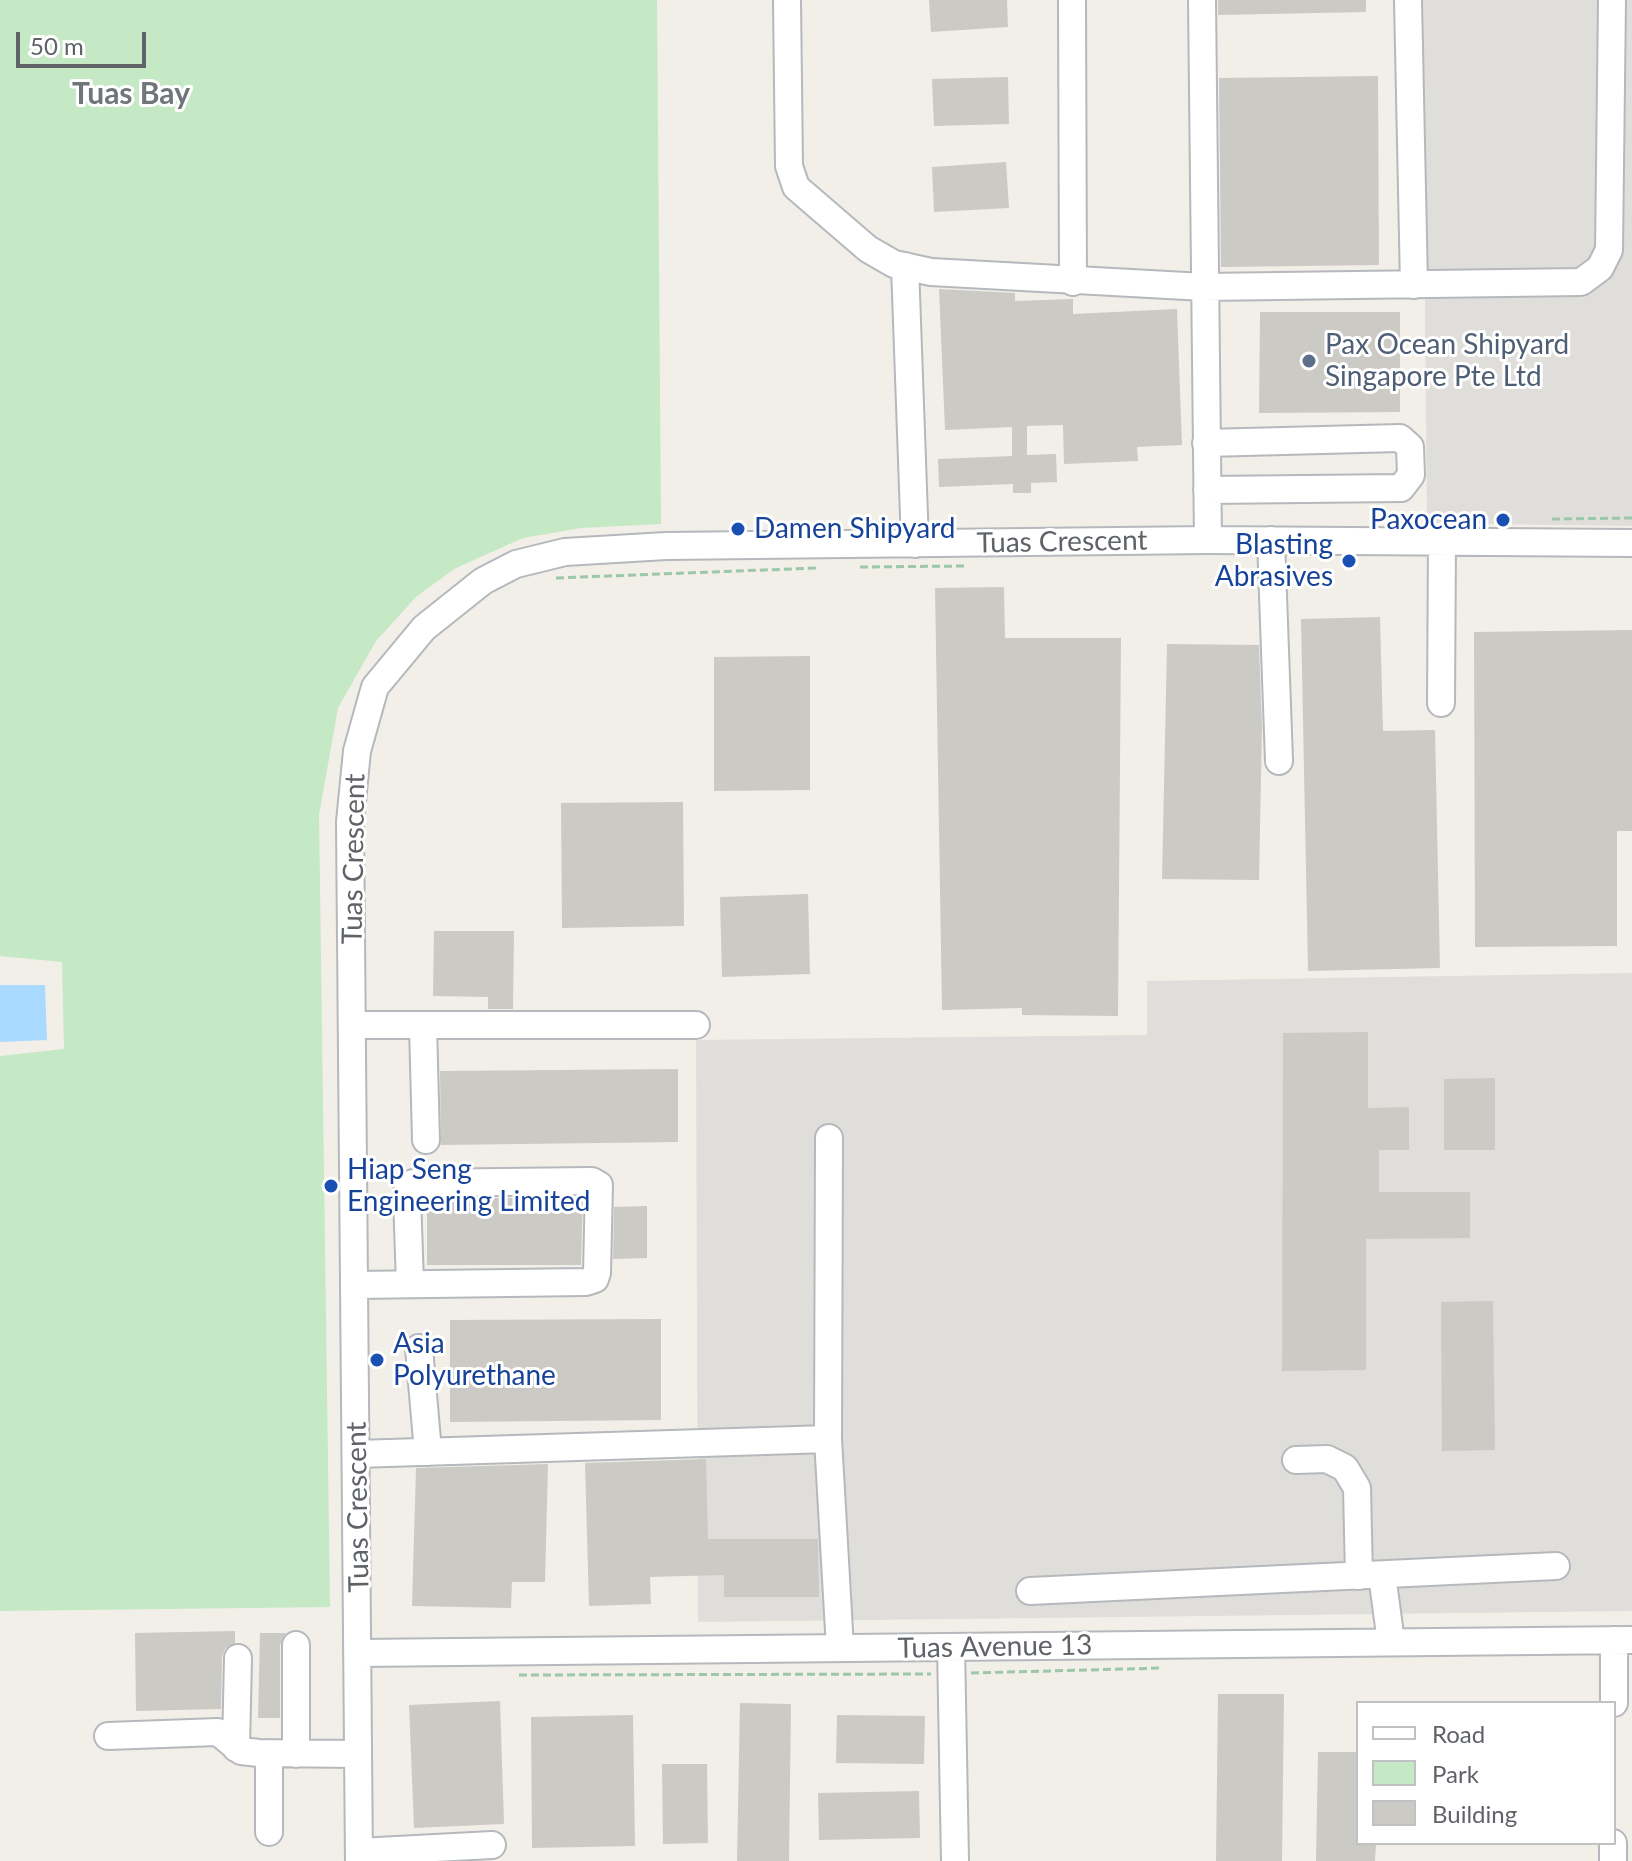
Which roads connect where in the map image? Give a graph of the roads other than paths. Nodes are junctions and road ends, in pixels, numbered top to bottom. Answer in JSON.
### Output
{"nodes":[{"id":1,"x":787,"y":0,"type":"edge"},
{"id":2,"x":1072,"y":0,"type":"edge"},
{"id":3,"x":1202,"y":0,"type":"edge"},
{"id":4,"x":1408,"y":0,"type":"edge"},
{"id":5,"x":1612,"y":0,"type":"edge"},
{"id":6,"x":905,"y":266,"type":"junction"},
{"id":7,"x":1073,"y":282,"type":"junction"},
{"id":8,"x":1414,"y":285,"type":"junction"},
{"id":9,"x":1204,"y":287,"type":"junction"},
{"id":10,"x":1206,"y":443,"type":"junction"},
{"id":11,"x":1207,"y":490,"type":"junction"},
{"id":12,"x":1208,"y":540,"type":"junction"},
{"id":13,"x":1271,"y":540,"type":"junction"},
{"id":14,"x":1442,"y":541,"type":"junction"},
{"id":15,"x":1632,"y":543,"type":"edge"},
{"id":16,"x":915,"y":544,"type":"junction"},
{"id":17,"x":1441,"y":703,"type":"dead end"},
{"id":18,"x":1279,"y":761,"type":"dead end"},
{"id":19,"x":352,"y":1025,"type":"junction"},
{"id":20,"x":423,"y":1025,"type":"junction"},
{"id":21,"x":696,"y":1025,"type":"dead end"},
{"id":22,"x":829,"y":1138,"type":"dead end"},
{"id":23,"x":426,"y":1140,"type":"dead end"},
{"id":24,"x":410,"y":1284,"type":"junction"},
{"id":25,"x":350,"y":1297,"type":"junction"},
{"id":26,"x":419,"y":1348,"type":"dead end"},
{"id":27,"x":828,"y":1439,"type":"junction"},
{"id":28,"x":428,"y":1452,"type":"junction"},
{"id":29,"x":357,"y":1454,"type":"junction"},
{"id":30,"x":1296,"y":1460,"type":"dead end"},
{"id":31,"x":1556,"y":1566,"type":"dead end"},
{"id":32,"x":1371,"y":1575,"type":"junction"},
{"id":33,"x":1030,"y":1591,"type":"dead end"},
{"id":34,"x":1623,"y":1640,"type":"edge"},
{"id":35,"x":1391,"y":1642,"type":"junction"},
{"id":36,"x":296,"y":1645,"type":"dead end"},
{"id":37,"x":840,"y":1648,"type":"junction"},
{"id":38,"x":359,"y":1653,"type":"junction"},
{"id":39,"x":238,"y":1658,"type":"dead end"},
{"id":40,"x":951,"y":1660,"type":"junction"},
{"id":41,"x":1614,"y":1701,"type":"edge"},
{"id":42,"x":108,"y":1736,"type":"dead end"},
{"id":43,"x":236,"y":1748,"type":"junction"},
{"id":44,"x":269,"y":1753,"type":"junction"},
{"id":45,"x":296,"y":1754,"type":"junction"},
{"id":46,"x":358,"y":1754,"type":"junction"},
{"id":47,"x":269,"y":1832,"type":"dead end"},
{"id":48,"x":492,"y":1845,"type":"dead end"},
{"id":49,"x":359,"y":1857,"type":"edge"},
{"id":50,"x":955,"y":1861,"type":"edge"}],
"edges":[{"from":1,"to":6,"type":"street"},
{"from":2,"to":7,"type":"street"},
{"from":3,"to":9,"type":"street"},
{"from":4,"to":8,"type":"street"},
{"from":5,"to":8,"type":"street"},
{"from":6,"to":7,"type":"street"},
{"from":6,"to":16,"type":"street"},
{"from":7,"to":9,"type":"street"},
{"from":8,"to":9,"type":"street"},
{"from":9,"to":10,"type":"street"},
{"from":10,"to":11,"type":"street"},
{"from":10,"to":11,"type":"street"},
{"from":11,"to":12,"type":"street"},
{"from":12,"to":13,"type":"street","name":"Tuas Crescent"},
{"from":12,"to":16,"type":"street","name":"Tuas Crescent"},
{"from":13,"to":14,"type":"street","name":"Tuas Crescent"},
{"from":13,"to":18,"type":"street"},
{"from":14,"to":15,"type":"street","name":"Tuas Crescent"},
{"from":14,"to":17,"type":"street"},
{"from":16,"to":19,"type":"street","name":"Tuas Crescent"},
{"from":19,"to":20,"type":"street"},
{"from":19,"to":25,"type":"street","name":"Tuas Crescent"},
{"from":20,"to":21,"type":"street"},
{"from":20,"to":23,"type":"street"},
{"from":22,"to":27,"type":"street"},
{"from":24,"to":24,"type":"street"},
{"from":24,"to":25,"type":"street"},
{"from":25,"to":29,"type":"street","name":"Tuas Crescent"},
{"from":26,"to":28,"type":"street"},
{"from":27,"to":28,"type":"street"},
{"from":27,"to":37,"type":"street"},
{"from":28,"to":29,"type":"street"},
{"from":29,"to":38,"type":"street","name":"Tuas Crescent"},
{"from":30,"to":32,"type":"street"},
{"from":31,"to":32,"type":"street"},
{"from":32,"to":33,"type":"street"},
{"from":32,"to":35,"type":"street"},
{"from":34,"to":35,"type":"street","name":"Tuas Avenue 13"},
{"from":34,"to":41,"type":"street"},
{"from":35,"to":40,"type":"street","name":"Tuas Avenue 13"},
{"from":36,"to":45,"type":"street"},
{"from":37,"to":38,"type":"street","name":"Tuas Avenue 13"},
{"from":37,"to":40,"type":"street","name":"Tuas Avenue 13"},
{"from":38,"to":46,"type":"street","name":"Tuas Crescent"},
{"from":39,"to":43,"type":"street"},
{"from":40,"to":50,"type":"street"},
{"from":42,"to":43,"type":"street"},
{"from":43,"to":44,"type":"street"},
{"from":44,"to":45,"type":"street"},
{"from":44,"to":47,"type":"street"},
{"from":45,"to":46,"type":"street"},
{"from":46,"to":49,"type":"street","name":"Tuas Crescent"},
{"from":48,"to":49,"type":"street"}]}
